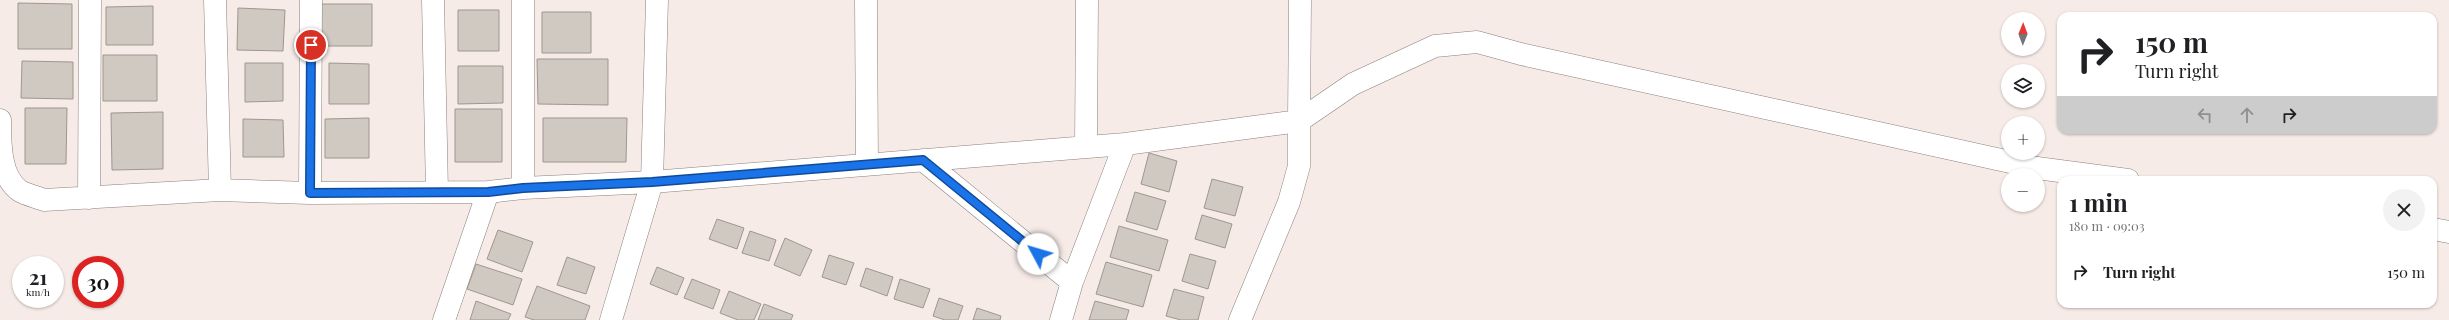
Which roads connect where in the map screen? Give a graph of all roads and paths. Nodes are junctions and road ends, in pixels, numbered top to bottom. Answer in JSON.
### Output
{"nodes":[{"id":1,"x":90,"y":0,"type":"edge"},
{"id":2,"x":215,"y":0,"type":"edge"},
{"id":3,"x":311,"y":0,"type":"edge"},
{"id":4,"x":433,"y":0,"type":"edge"},
{"id":5,"x":523,"y":0,"type":"edge"},
{"id":6,"x":657,"y":0,"type":"edge"},
{"id":7,"x":866,"y":0,"type":"edge"},
{"id":8,"x":1087,"y":0,"type":"edge"},
{"id":9,"x":1300,"y":0,"type":"edge"},
{"id":10,"x":0,"y":120,"type":"edge"},
{"id":11,"x":1299,"y":121,"type":"junction"},
{"id":12,"x":1125,"y":144,"type":"junction"},
{"id":13,"x":1086,"y":147,"type":"junction"},
{"id":14,"x":923,"y":160,"type":"junction"},
{"id":15,"x":867,"y":164,"type":"junction"},
{"id":16,"x":2098,"y":176,"type":"edge"},
{"id":17,"x":652,"y":182,"type":"junction"},
{"id":18,"x":523,"y":188,"type":"junction"},
{"id":19,"x":220,"y":190,"type":"junction"},
{"id":20,"x":437,"y":192,"type":"junction"},
{"id":21,"x":488,"y":192,"type":"junction"},
{"id":22,"x":310,"y":193,"type":"junction"},
{"id":23,"x":89,"y":198,"type":"junction"},
{"id":24,"x":2437,"y":230,"type":"edge"},
{"id":25,"x":2449,"y":232,"type":"edge"},
{"id":26,"x":1072,"y":282,"type":"junction"},
{"id":27,"x":613,"y":319,"type":"edge"},
{"id":28,"x":444,"y":320,"type":"edge"},
{"id":29,"x":1061,"y":320,"type":"edge"},
{"id":30,"x":1240,"y":320,"type":"edge"}],
"edges":[{"from":1,"to":23,"type":"street"},
{"from":2,"to":19,"type":"street"},
{"from":3,"to":22,"type":"street"},
{"from":4,"to":20,"type":"street"},
{"from":5,"to":18,"type":"street"},
{"from":6,"to":17,"type":"street"},
{"from":7,"to":15,"type":"street"},
{"from":8,"to":13,"type":"street"},
{"from":9,"to":11,"type":"street"},
{"from":10,"to":23,"type":"street"},
{"from":11,"to":12,"type":"street"},
{"from":11,"to":16,"type":"street"},
{"from":11,"to":30,"type":"street"},
{"from":12,"to":13,"type":"street"},
{"from":12,"to":26,"type":"street"},
{"from":13,"to":14,"type":"street"},
{"from":14,"to":15,"type":"street"},
{"from":14,"to":26,"type":"street"},
{"from":15,"to":17,"type":"street"},
{"from":17,"to":18,"type":"street"},
{"from":17,"to":27,"type":"street"},
{"from":18,"to":21,"type":"street"},
{"from":19,"to":22,"type":"street"},
{"from":19,"to":23,"type":"street"},
{"from":20,"to":21,"type":"street"},
{"from":20,"to":22,"type":"street"},
{"from":21,"to":28,"type":"street"},
{"from":24,"to":25,"type":"street"},
{"from":26,"to":29,"type":"street"}]}
